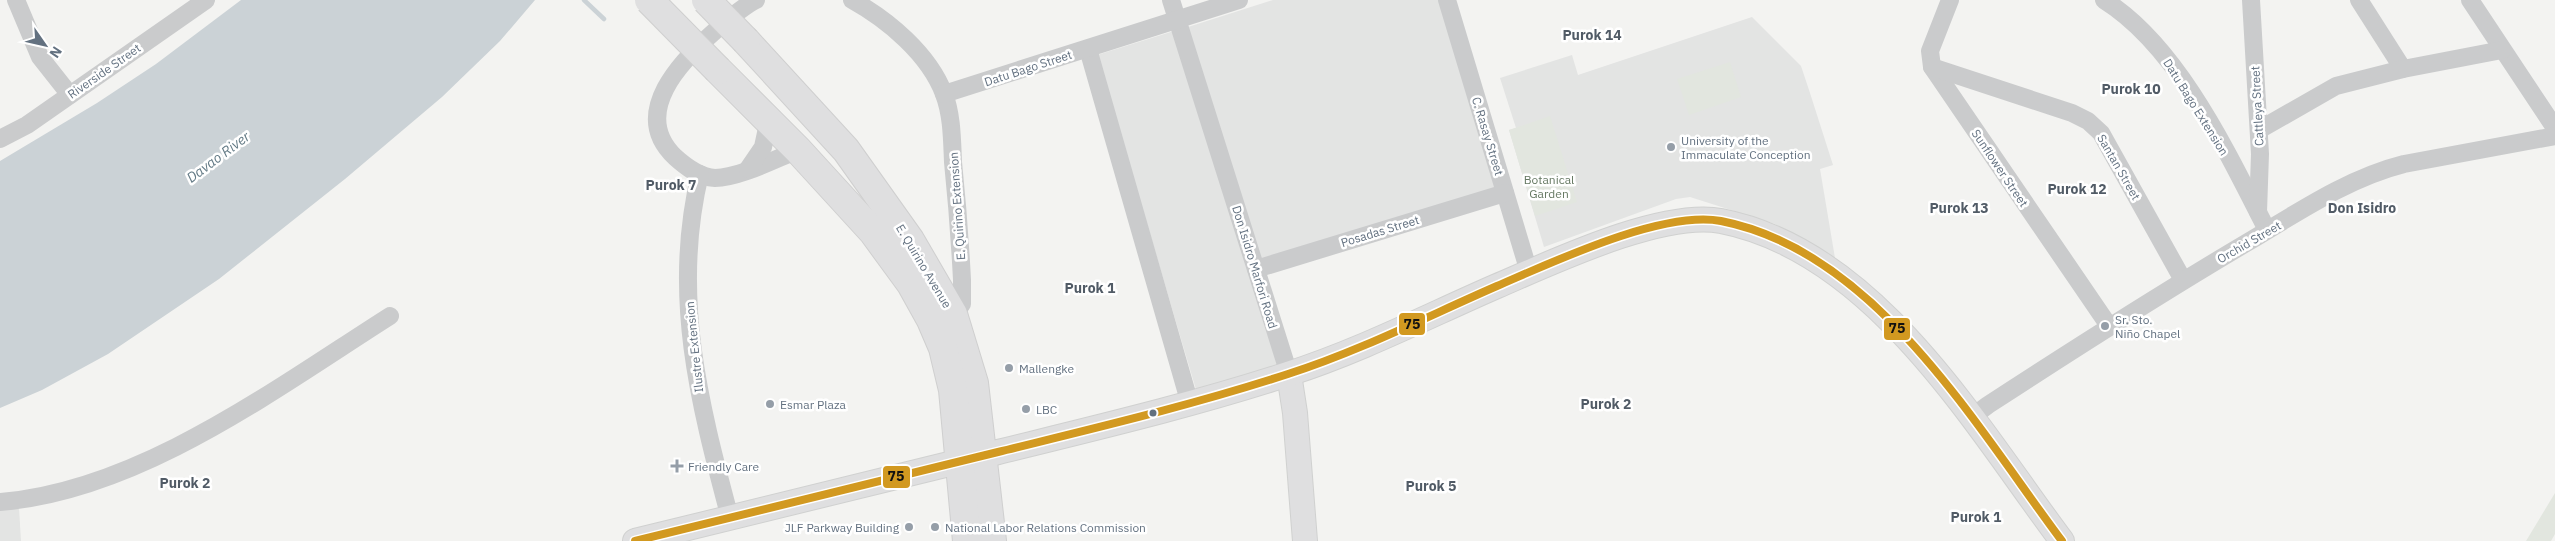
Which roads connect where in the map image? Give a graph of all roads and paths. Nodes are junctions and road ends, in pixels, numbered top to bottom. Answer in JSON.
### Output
{"nodes":[{"id":1,"x":16,"y":0,"type":"edge"},
{"id":2,"x":206,"y":0,"type":"edge"},
{"id":3,"x":649,"y":0,"type":"edge"},
{"id":4,"x":706,"y":0,"type":"edge"},
{"id":5,"x":756,"y":0,"type":"edge"},
{"id":6,"x":852,"y":0,"type":"edge"},
{"id":7,"x":1171,"y":0,"type":"edge"},
{"id":8,"x":1239,"y":0,"type":"edge"},
{"id":9,"x":1447,"y":0,"type":"edge"},
{"id":10,"x":1950,"y":0,"type":"edge"},
{"id":11,"x":2104,"y":0,"type":"edge"},
{"id":12,"x":2251,"y":0,"type":"edge"},
{"id":13,"x":2359,"y":0,"type":"edge"},
{"id":14,"x":2470,"y":0,"type":"edge"},
{"id":15,"x":872,"y":5,"type":"edge"},
{"id":16,"x":1177,"y":21,"type":"junction"},
{"id":17,"x":1088,"y":49,"type":"junction"},
{"id":18,"x":2502,"y":50,"type":"junction"},
{"id":19,"x":1932,"y":67,"type":"junction"},
{"id":20,"x":2403,"y":69,"type":"junction"},
{"id":21,"x":944,"y":94,"type":"junction"},
{"id":22,"x":70,"y":96,"type":"junction"},
{"id":23,"x":769,"y":119,"type":"junction"},
{"id":24,"x":2555,"y":128,"type":"edge"},
{"id":25,"x":2259,"y":130,"type":"junction"},
{"id":26,"x":2555,"y":136,"type":"edge"},
{"id":27,"x":0,"y":139,"type":"edge"},
{"id":28,"x":798,"y":150,"type":"junction"},
{"id":29,"x":748,"y":169,"type":"junction"},
{"id":30,"x":700,"y":174,"type":"junction"},
{"id":31,"x":1505,"y":193,"type":"junction"},
{"id":32,"x":2258,"y":212,"type":"junction"},
{"id":33,"x":2268,"y":230,"type":"junction"},
{"id":34,"x":1256,"y":269,"type":"junction"},
{"id":35,"x":1529,"y":272,"type":"junction"},
{"id":36,"x":2183,"y":280,"type":"junction"},
{"id":37,"x":953,"y":314,"type":"junction"},
{"id":38,"x":390,"y":316,"type":"dead end"},
{"id":39,"x":2109,"y":326,"type":"junction"},
{"id":40,"x":1289,"y":374,"type":"junction"},
{"id":41,"x":1190,"y":404,"type":"junction"},
{"id":42,"x":1972,"y":417,"type":"junction"},
{"id":43,"x":970,"y":459,"type":"junction"},
{"id":44,"x":0,"y":502,"type":"edge"},
{"id":45,"x":730,"y":518,"type":"junction"},
{"id":46,"x":635,"y":541,"type":"edge"},
{"id":47,"x":967,"y":541,"type":"edge"},
{"id":48,"x":992,"y":541,"type":"edge"},
{"id":49,"x":1305,"y":541,"type":"edge"},
{"id":50,"x":2062,"y":541,"type":"edge"}],
"edges":[{"from":1,"to":22,"type":"street"},
{"from":2,"to":22,"type":"street","name":"Riverside Street"},
{"from":3,"to":23,"type":"main road","name":"E. Quirino Avenue","bridge":true},
{"from":4,"to":37,"type":"main road","name":"E. Quirino Avenue","bridge":true},
{"from":5,"to":30,"type":"street"},
{"from":6,"to":15,"type":"street"},
{"from":7,"to":16,"type":"street","name":"Don Isidro Marfori Road"},
{"from":8,"to":16,"type":"street","name":"Datu Bago Street"},
{"from":9,"to":31,"type":"street","name":"C. Rasay Street"},
{"from":10,"to":19,"type":"street"},
{"from":11,"to":32,"type":"street","name":"Datu Bago Extension"},
{"from":12,"to":25,"type":"street","name":"Cattleya Street"},
{"from":13,"to":20,"type":"street"},
{"from":14,"to":18,"type":"street"},
{"from":15,"to":21,"type":"street"},
{"from":16,"to":17,"type":"street","name":"Datu Bago Street"},
{"from":16,"to":34,"type":"street","name":"Don Isidro Marfori Road"},
{"from":17,"to":21,"type":"street","name":"Datu Bago Street"},
{"from":17,"to":41,"type":"street"},
{"from":18,"to":20,"type":"street"},
{"from":18,"to":24,"type":"street"},
{"from":19,"to":36,"type":"street","name":"Santan Street"},
{"from":19,"to":39,"type":"street","name":"Sunflower Street"},
{"from":20,"to":25,"type":"street"},
{"from":21,"to":37,"type":"street","name":"E. Quirino Extension"},
{"from":22,"to":27,"type":"street","name":"Riverside Street"},
{"from":23,"to":28,"type":"main road","name":"E. Quirino Avenue"},
{"from":23,"to":29,"type":"street"},
{"from":25,"to":32,"type":"street","name":"Cattleya Street"},
{"from":26,"to":33,"type":"street","name":"Orchid Street"},
{"from":28,"to":29,"type":"street"},
{"from":28,"to":43,"type":"main road","name":"E. Quirino Avenue"},
{"from":29,"to":30,"type":"street"},
{"from":30,"to":45,"type":"street","name":"Ilustre Extension"},
{"from":31,"to":34,"type":"street","name":"Posadas Street"},
{"from":31,"to":35,"type":"street","name":"C. Rasay Street"},
{"from":32,"to":33,"type":"street","name":"Datu Bago Extension"},
{"from":33,"to":36,"type":"street","name":"Orchid Street"},
{"from":34,"to":40,"type":"street","name":"Don Isidro Marfori Road"},
{"from":35,"to":40,"type":"main road"},
{"from":35,"to":42,"type":"main road"},
{"from":36,"to":39,"type":"street","name":"Orchid Street"},
{"from":37,"to":43,"type":"main road","name":"E. Quirino Avenue"},
{"from":38,"to":44,"type":"street"},
{"from":39,"to":42,"type":"street","name":"Orchid Street"},
{"from":40,"to":41,"type":"main road"},
{"from":40,"to":49,"type":"main road","name":"Don Isidro Marfori Road"},
{"from":41,"to":43,"type":"main road"},
{"from":42,"to":50,"type":"main road"},
{"from":43,"to":45,"type":"main road"},
{"from":43,"to":47,"type":"main road","name":"E. Quirino Avenue"},
{"from":43,"to":48,"type":"main road","name":"E. Quirino Avenue"},
{"from":45,"to":46,"type":"main road"}]}
